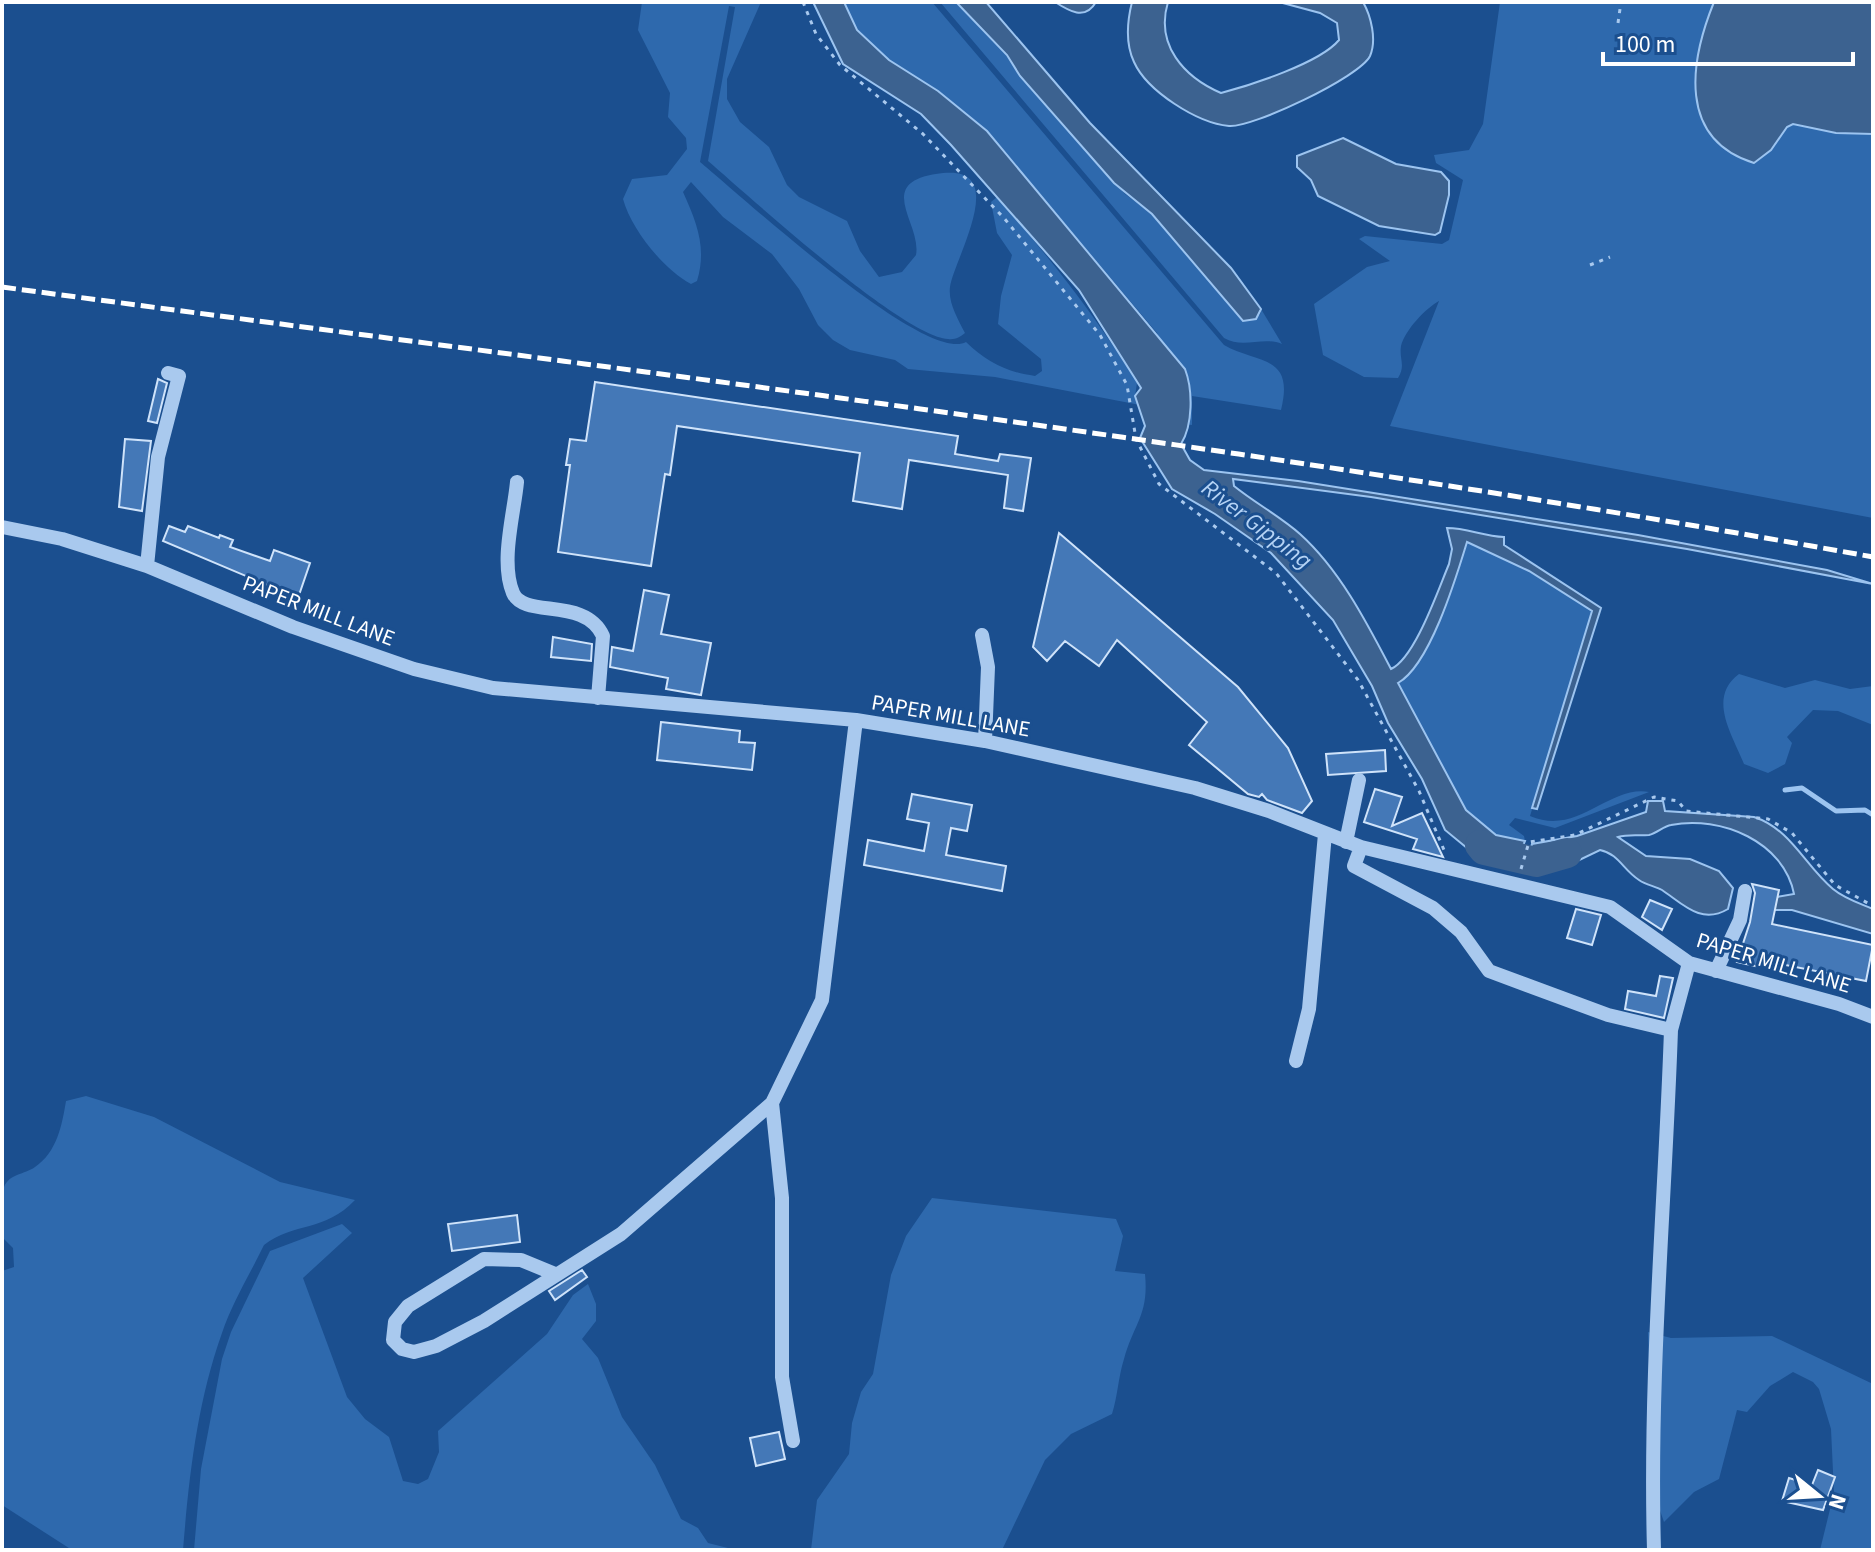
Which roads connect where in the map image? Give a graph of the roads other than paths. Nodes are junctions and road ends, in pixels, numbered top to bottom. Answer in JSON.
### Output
{"nodes":[{"id":1,"x":168,"y":373,"type":"dead end"},
{"id":2,"x":517,"y":482,"type":"dead end"},
{"id":3,"x":2,"y":527,"type":"edge"},
{"id":4,"x":147,"y":566,"type":"junction"},
{"id":5,"x":982,"y":635,"type":"dead end"},
{"id":6,"x":598,"y":698,"type":"junction"},
{"id":7,"x":856,"y":720,"type":"junction"},
{"id":8,"x":985,"y":741,"type":"junction"},
{"id":9,"x":1359,"y":780,"type":"dead end"},
{"id":10,"x":1325,"y":834,"type":"junction"},
{"id":11,"x":1353,"y":844,"type":"junction"},
{"id":12,"x":1745,"y":891,"type":"dead end"},
{"id":13,"x":1689,"y":963,"type":"junction"},
{"id":14,"x":1716,"y":971,"type":"junction"},
{"id":15,"x":1873,"y":1017,"type":"edge"},
{"id":16,"x":1671,"y":1030,"type":"junction"},
{"id":17,"x":1296,"y":1061,"type":"dead end"},
{"id":18,"x":772,"y":1103,"type":"junction"},
{"id":19,"x":555,"y":1274,"type":"junction"},
{"id":20,"x":793,"y":1441,"type":"dead end"},
{"id":21,"x":1654,"y":1550,"type":"edge"}],
"edges":[{"from":1,"to":4,"type":"street"},
{"from":2,"to":6,"type":"street"},
{"from":3,"to":4,"type":"street","name":"PAPER MILL LANE"},
{"from":4,"to":6,"type":"street","name":"PAPER MILL LANE"},
{"from":5,"to":8,"type":"street"},
{"from":6,"to":7,"type":"street","name":"PAPER MILL LANE"},
{"from":7,"to":8,"type":"street","name":"PAPER MILL LANE"},
{"from":7,"to":18,"type":"street"},
{"from":8,"to":10,"type":"street","name":"PAPER MILL LANE"},
{"from":9,"to":11,"type":"street"},
{"from":10,"to":11,"type":"street","name":"PAPER MILL LANE"},
{"from":10,"to":17,"type":"street"},
{"from":11,"to":13,"type":"street","name":"PAPER MILL LANE"},
{"from":11,"to":16,"type":"street"},
{"from":12,"to":14,"type":"street"},
{"from":13,"to":14,"type":"street","name":"PAPER MILL LANE"},
{"from":13,"to":16,"type":"street"},
{"from":14,"to":15,"type":"street","name":"PAPER MILL LANE"},
{"from":16,"to":21,"type":"street"},
{"from":18,"to":19,"type":"street"},
{"from":18,"to":20,"type":"street"},
{"from":19,"to":19,"type":"street"}]}
